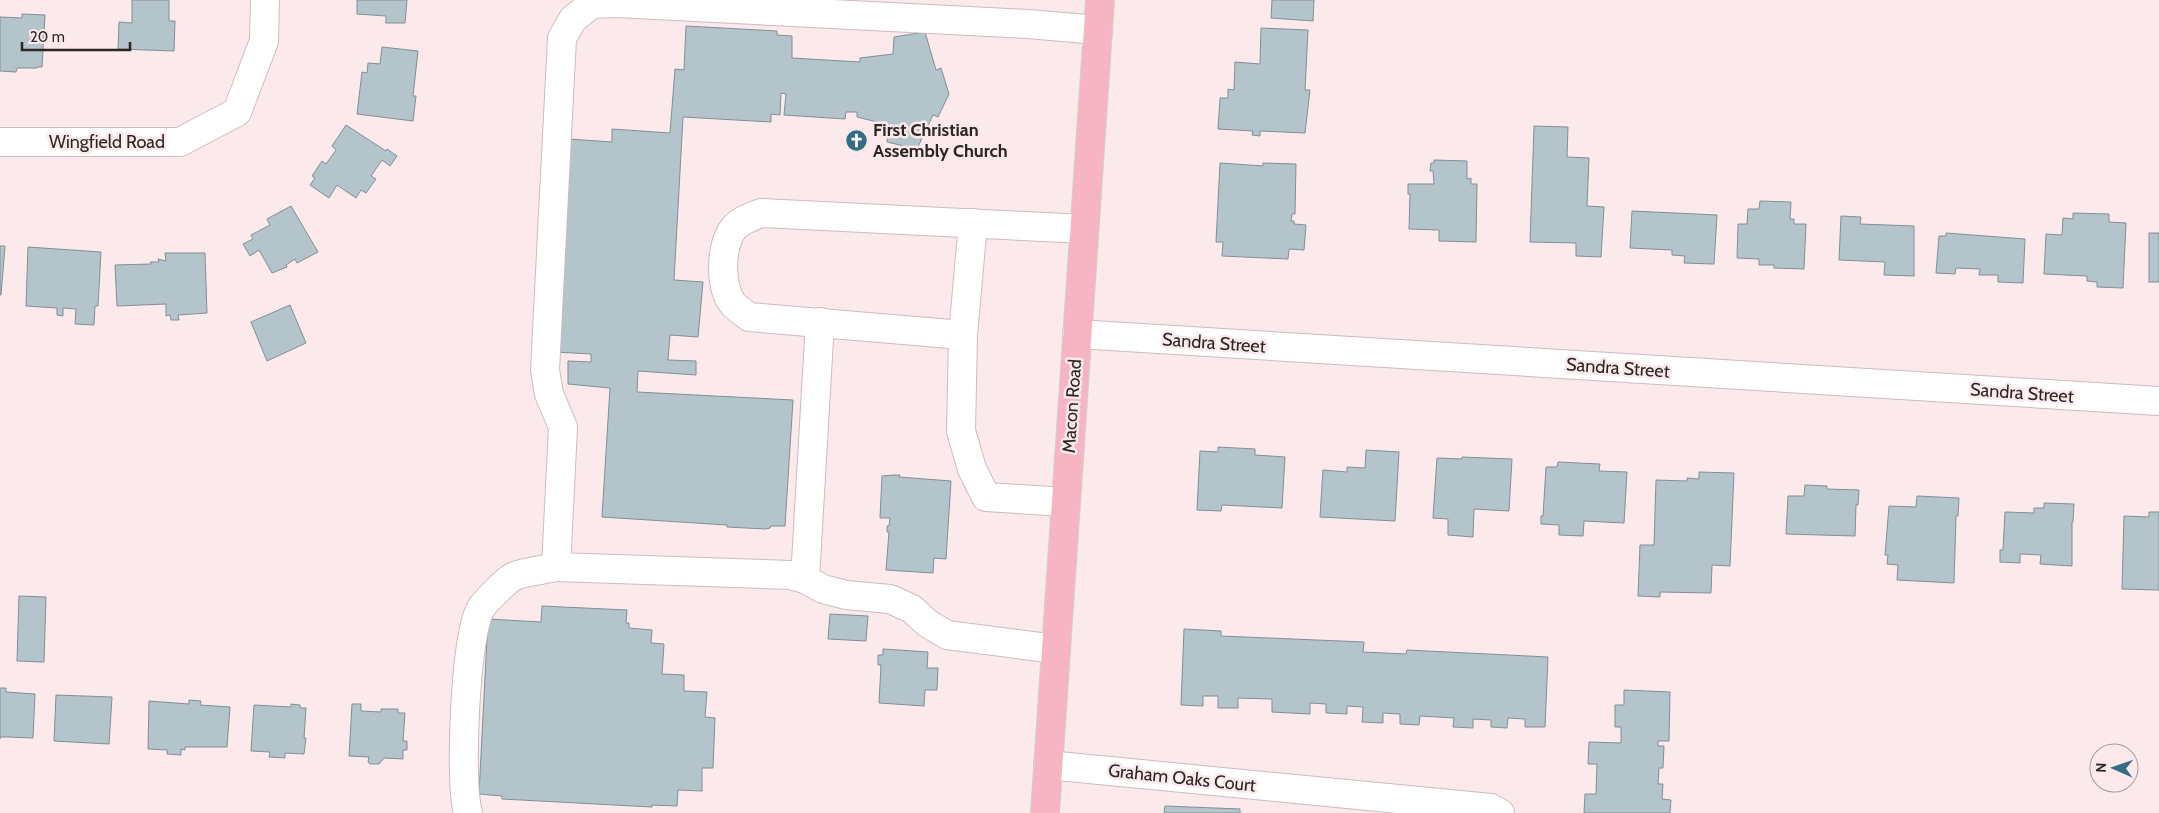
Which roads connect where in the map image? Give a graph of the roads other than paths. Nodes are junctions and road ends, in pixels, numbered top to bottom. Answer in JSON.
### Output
{"nodes":[{"id":1,"x":265,"y":0,"type":"edge"},
{"id":2,"x":1100,"y":0,"type":"edge"},
{"id":3,"x":1098,"y":30,"type":"junction"},
{"id":4,"x":0,"y":142,"type":"edge"},
{"id":5,"x":974,"y":223,"type":"junction"},
{"id":6,"x":1084,"y":229,"type":"junction"},
{"id":7,"x":820,"y":322,"type":"junction"},
{"id":8,"x":1076,"y":334,"type":"junction"},
{"id":9,"x":963,"y":335,"type":"junction"},
{"id":10,"x":2159,"y":401,"type":"edge"},
{"id":11,"x":1065,"y":502,"type":"junction"},
{"id":12,"x":556,"y":567,"type":"junction"},
{"id":13,"x":804,"y":579,"type":"junction"},
{"id":14,"x":1055,"y":649,"type":"junction"},
{"id":15,"x":1048,"y":765,"type":"junction"},
{"id":16,"x":1315,"y":802,"type":"edge"},
{"id":17,"x":468,"y":813,"type":"edge"},
{"id":18,"x":1045,"y":813,"type":"edge"},
{"id":19,"x":1500,"y":813,"type":"edge"}],
"edges":[{"from":1,"to":4,"type":"street","name":"Wingfield Road"},
{"from":2,"to":3,"type":"main road","name":"Macon Road"},
{"from":3,"to":6,"type":"main road","name":"Macon Road"},
{"from":3,"to":12,"type":"street"},
{"from":5,"to":6,"type":"street"},
{"from":5,"to":7,"type":"street"},
{"from":5,"to":9,"type":"street"},
{"from":6,"to":8,"type":"main road","name":"Macon Road"},
{"from":7,"to":9,"type":"street"},
{"from":7,"to":13,"type":"street"},
{"from":8,"to":10,"type":"street","name":"Sandra Street"},
{"from":8,"to":11,"type":"main road","name":"Macon Road"},
{"from":9,"to":11,"type":"street"},
{"from":11,"to":14,"type":"main road","name":"Macon Road"},
{"from":12,"to":13,"type":"street"},
{"from":12,"to":17,"type":"street"},
{"from":13,"to":14,"type":"street"},
{"from":14,"to":15,"type":"main road","name":"Macon Road"},
{"from":15,"to":16,"type":"street","name":"Graham Oaks Court"},
{"from":15,"to":18,"type":"main road","name":"Macon Road"},
{"from":16,"to":19,"type":"street","name":"Graham Oaks Court"}]}
